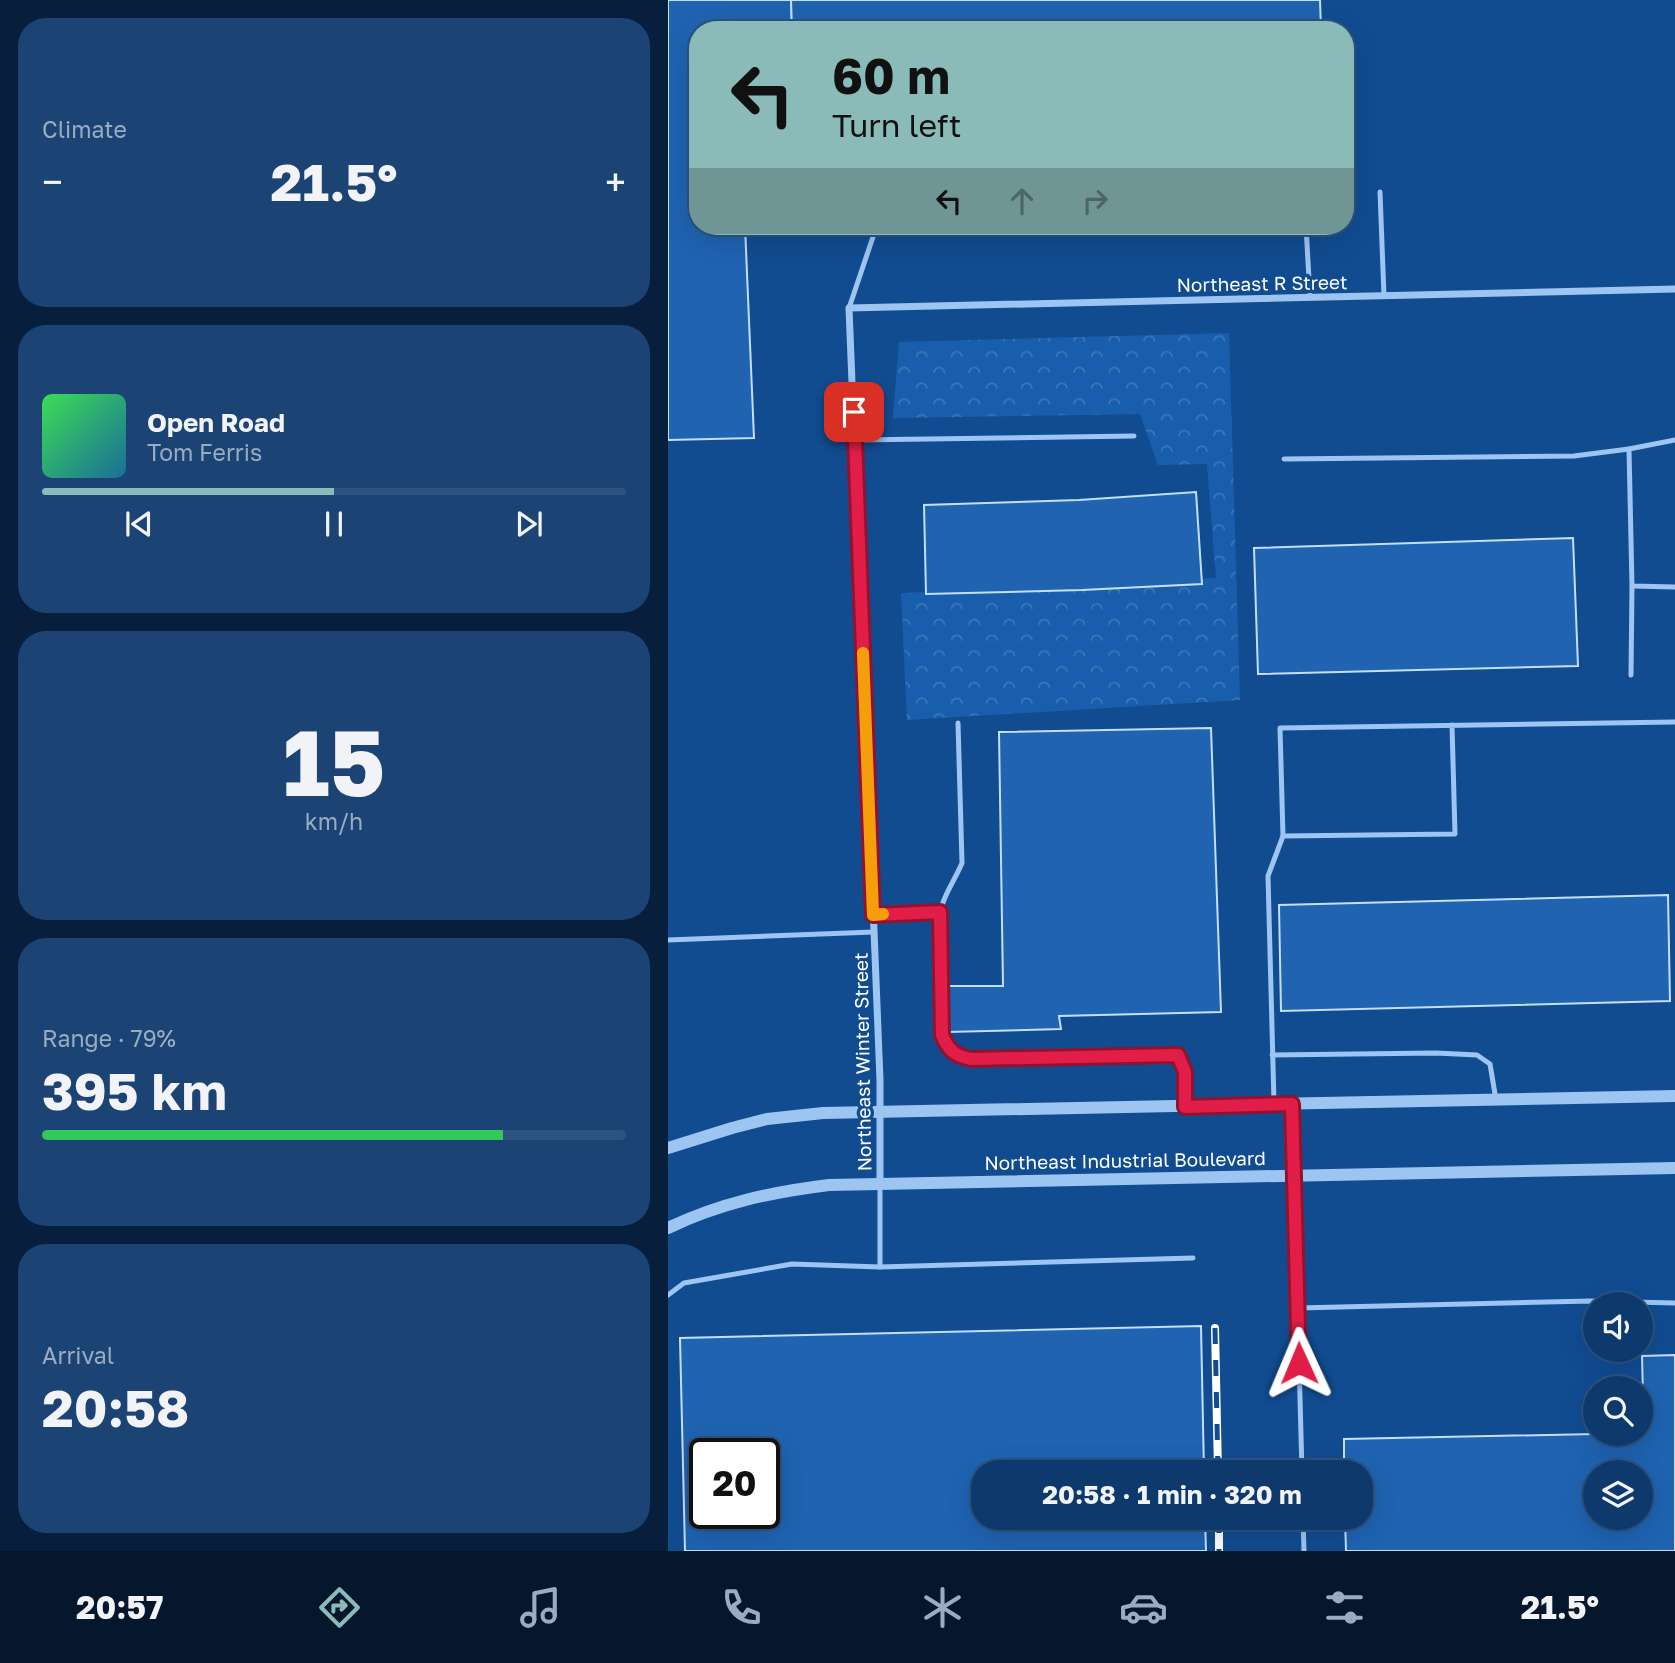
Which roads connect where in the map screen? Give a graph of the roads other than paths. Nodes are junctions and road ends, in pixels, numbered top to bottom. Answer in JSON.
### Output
{"nodes":[{"id":1,"x":1380,"y":192,"type":"dead end"},
{"id":2,"x":874,"y":235,"type":"edge"},
{"id":3,"x":1307,"y":235,"type":"edge"},
{"id":4,"x":1674,"y":289,"type":"edge"},
{"id":5,"x":1384,"y":296,"type":"junction"},
{"id":6,"x":1310,"y":297,"type":"junction"},
{"id":7,"x":849,"y":308,"type":"junction"},
{"id":8,"x":1134,"y":436,"type":"dead end"},
{"id":9,"x":855,"y":440,"type":"junction"},
{"id":10,"x":1674,"y":440,"type":"edge"},
{"id":11,"x":1629,"y":449,"type":"junction"},
{"id":12,"x":1284,"y":459,"type":"dead end"},
{"id":13,"x":1632,"y":586,"type":"junction"},
{"id":14,"x":1674,"y":587,"type":"edge"},
{"id":15,"x":1631,"y":675,"type":"dead end"},
{"id":16,"x":1674,"y":722,"type":"edge"},
{"id":17,"x":958,"y":723,"type":"dead end"},
{"id":18,"x":1452,"y":725,"type":"junction"},
{"id":19,"x":1283,"y":836,"type":"junction"},
{"id":20,"x":940,"y":912,"type":"junction"},
{"id":21,"x":873,"y":915,"type":"junction"},
{"id":22,"x":874,"y":932,"type":"junction"},
{"id":23,"x":668,"y":940,"type":"edge"},
{"id":24,"x":1272,"y":1055,"type":"junction"},
{"id":25,"x":1674,"y":1096,"type":"edge"},
{"id":26,"x":1496,"y":1100,"type":"junction"},
{"id":27,"x":1292,"y":1104,"type":"junction"},
{"id":28,"x":1274,"y":1105,"type":"junction"},
{"id":29,"x":1185,"y":1107,"type":"junction"},
{"id":30,"x":881,"y":1113,"type":"junction"},
{"id":31,"x":668,"y":1148,"type":"edge"},
{"id":32,"x":1674,"y":1168,"type":"edge"},
{"id":33,"x":1294,"y":1176,"type":"junction"},
{"id":34,"x":880,"y":1186,"type":"junction"},
{"id":35,"x":668,"y":1228,"type":"edge"},
{"id":36,"x":1193,"y":1258,"type":"dead end"},
{"id":37,"x":880,"y":1266,"type":"junction"},
{"id":38,"x":668,"y":1295,"type":"edge"},
{"id":39,"x":1674,"y":1303,"type":"edge"},
{"id":40,"x":1298,"y":1308,"type":"junction"},
{"id":41,"x":1302,"y":1460,"type":"edge"},
{"id":42,"x":1303,"y":1530,"type":"edge"},
{"id":43,"x":1304,"y":1551,"type":"edge"}],
"edges":[{"from":1,"to":5,"type":"lane"},
{"from":2,"to":7,"type":"lane"},
{"from":3,"to":6,"type":"lane"},
{"from":4,"to":5,"type":"street","name":"Northeast R Street"},
{"from":5,"to":6,"type":"street","name":"Northeast R Street"},
{"from":6,"to":7,"type":"street","name":"Northeast R Street"},
{"from":7,"to":9,"type":"street","name":"Northeast Winter Street"},
{"from":8,"to":9,"type":"lane"},
{"from":9,"to":21,"type":"street","name":"Northeast Winter Street"},
{"from":10,"to":11,"type":"lane"},
{"from":11,"to":12,"type":"lane"},
{"from":11,"to":13,"type":"lane"},
{"from":13,"to":14,"type":"lane"},
{"from":13,"to":15,"type":"lane"},
{"from":16,"to":18,"type":"lane"},
{"from":17,"to":20,"type":"lane"},
{"from":18,"to":19,"type":"lane"},
{"from":18,"to":19,"type":"lane"},
{"from":19,"to":24,"type":"lane"},
{"from":20,"to":21,"type":"lane"},
{"from":20,"to":29,"type":"lane"},
{"from":21,"to":22,"type":"street","name":"Northeast Winter Street"},
{"from":22,"to":23,"type":"lane"},
{"from":22,"to":30,"type":"street","name":"Northeast Winter Street"},
{"from":24,"to":26,"type":"lane"},
{"from":24,"to":28,"type":"lane"},
{"from":25,"to":26,"type":"street"},
{"from":26,"to":27,"type":"street"},
{"from":27,"to":28,"type":"street"},
{"from":27,"to":33,"type":"lane"},
{"from":28,"to":29,"type":"street"},
{"from":29,"to":30,"type":"street"},
{"from":30,"to":31,"type":"street"},
{"from":30,"to":34,"type":"street","name":"Northeast Winter Street"},
{"from":32,"to":33,"type":"street","name":"Northeast Industrial Boulevard"},
{"from":33,"to":34,"type":"street","name":"Northeast Industrial Boulevard"},
{"from":33,"to":40,"type":"lane"},
{"from":34,"to":35,"type":"street","name":"Northeast Industrial Boulevard"},
{"from":34,"to":37,"type":"lane"},
{"from":36,"to":37,"type":"lane"},
{"from":37,"to":38,"type":"lane"},
{"from":39,"to":40,"type":"lane"},
{"from":40,"to":41,"type":"lane"},
{"from":42,"to":43,"type":"lane"}]}
